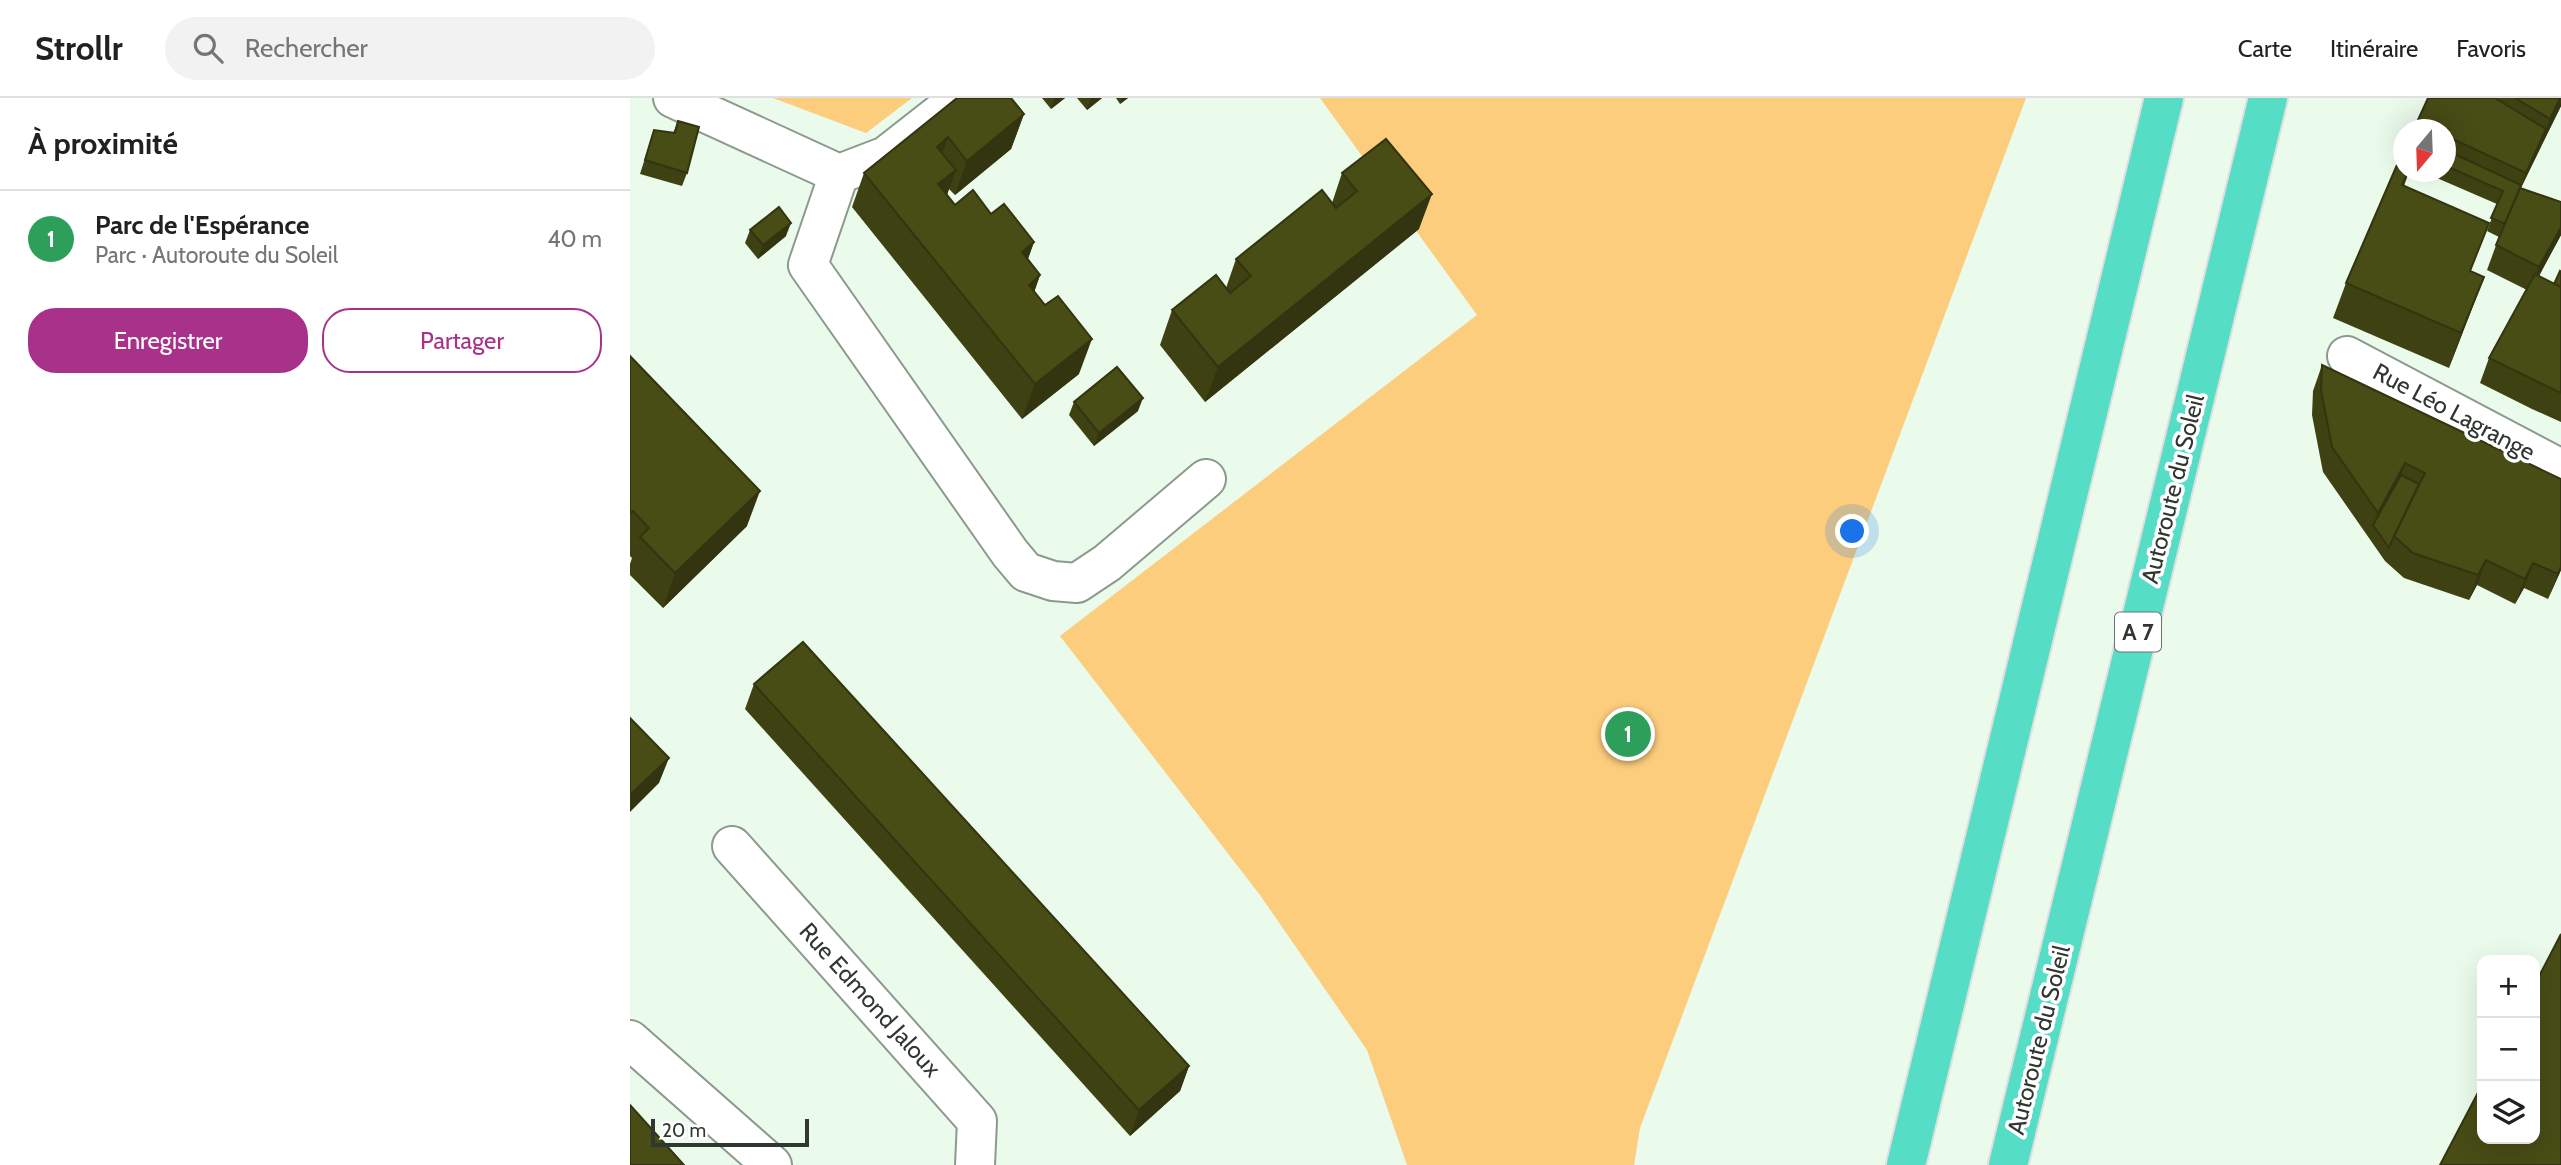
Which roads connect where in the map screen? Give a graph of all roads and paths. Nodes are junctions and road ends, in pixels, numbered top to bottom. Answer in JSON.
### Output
{"nodes":[{"id":1,"x":673,"y":98,"type":"edge"},
{"id":2,"x":960,"y":98,"type":"edge"},
{"id":3,"x":2164,"y":98,"type":"edge"},
{"id":4,"x":2268,"y":98,"type":"edge"},
{"id":5,"x":839,"y":174,"type":"junction"},
{"id":6,"x":2347,"y":356,"type":"dead end"},
{"id":7,"x":2561,"y":469,"type":"edge"},
{"id":8,"x":1206,"y":479,"type":"dead end"},
{"id":9,"x":733,"y":846,"type":"dead end"},
{"id":10,"x":630,"y":1040,"type":"edge"},
{"id":11,"x":772,"y":1165,"type":"edge"},
{"id":12,"x":975,"y":1165,"type":"edge"},
{"id":13,"x":1906,"y":1165,"type":"edge"},
{"id":14,"x":2008,"y":1165,"type":"edge"}],
"edges":[{"from":1,"to":5,"type":"street"},
{"from":2,"to":5,"type":"street"},
{"from":3,"to":13,"type":"highway"},
{"from":4,"to":14,"type":"highway","name":"Autoroute du Soleil","number":"A 7"},
{"from":5,"to":8,"type":"street"},
{"from":6,"to":7,"type":"street","name":"Rue Léo Lagrange"},
{"from":9,"to":12,"type":"street","name":"Rue Edmond Jaloux"},
{"from":10,"to":11,"type":"street"}]}
